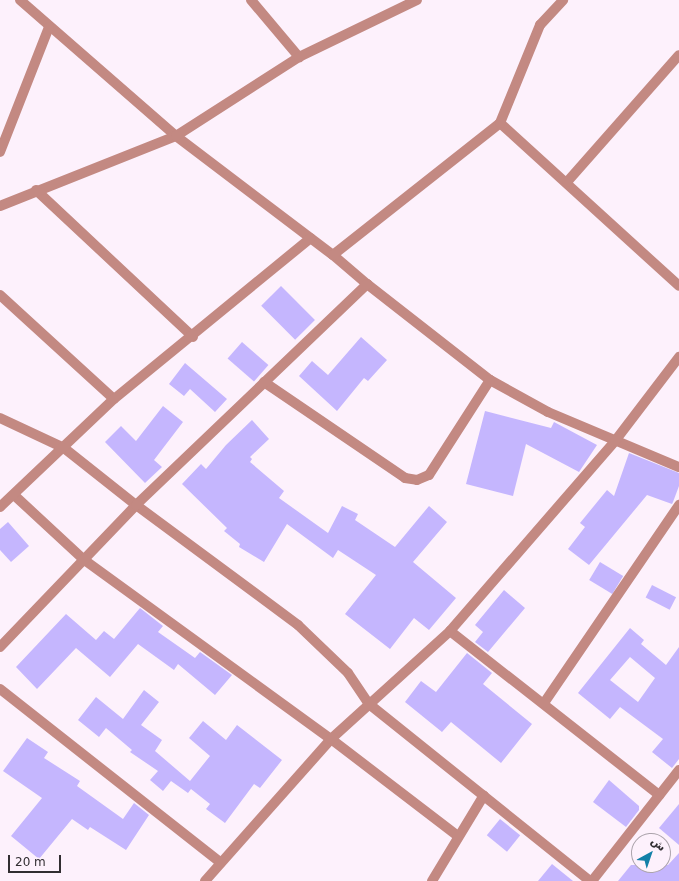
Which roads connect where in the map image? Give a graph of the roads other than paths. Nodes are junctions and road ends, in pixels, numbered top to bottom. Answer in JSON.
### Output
{"nodes":[{"id":1,"x":20,"y":0,"type":"edge"},
{"id":2,"x":251,"y":0,"type":"edge"},
{"id":3,"x":417,"y":0,"type":"edge"},
{"id":4,"x":564,"y":0,"type":"edge"},
{"id":5,"x":49,"y":27,"type":"junction"},
{"id":6,"x":679,"y":55,"type":"edge"},
{"id":7,"x":299,"y":57,"type":"junction"},
{"id":8,"x":500,"y":123,"type":"junction"},
{"id":9,"x":176,"y":136,"type":"junction"},
{"id":10,"x":0,"y":152,"type":"edge"},
{"id":11,"x":567,"y":182,"type":"junction"},
{"id":12,"x":36,"y":190,"type":"junction"},
{"id":13,"x":0,"y":206,"type":"edge"},
{"id":14,"x":311,"y":238,"type":"junction"},
{"id":15,"x":333,"y":255,"type":"junction"},
{"id":16,"x":367,"y":284,"type":"junction"},
{"id":17,"x":679,"y":286,"type":"edge"},
{"id":18,"x":0,"y":295,"type":"edge"},
{"id":19,"x":193,"y":337,"type":"junction"},
{"id":20,"x":679,"y":357,"type":"edge"},
{"id":21,"x":490,"y":380,"type":"junction"},
{"id":22,"x":264,"y":382,"type":"junction"},
{"id":23,"x":114,"y":399,"type":"junction"},
{"id":24,"x":0,"y":418,"type":"edge"},
{"id":25,"x":615,"y":441,"type":"junction"},
{"id":26,"x":64,"y":448,"type":"junction"},
{"id":27,"x":679,"y":467,"type":"edge"},
{"id":28,"x":14,"y":495,"type":"junction"},
{"id":29,"x":136,"y":505,"type":"junction"},
{"id":30,"x":679,"y":505,"type":"edge"},
{"id":31,"x":0,"y":507,"type":"edge"},
{"id":32,"x":83,"y":559,"type":"junction"},
{"id":33,"x":450,"y":631,"type":"junction"},
{"id":34,"x":0,"y":647,"type":"edge"},
{"id":35,"x":0,"y":689,"type":"edge"},
{"id":36,"x":544,"y":703,"type":"junction"},
{"id":37,"x":369,"y":704,"type":"junction"},
{"id":38,"x":331,"y":739,"type":"junction"},
{"id":39,"x":679,"y":770,"type":"edge"},
{"id":40,"x":484,"y":794,"type":"junction"},
{"id":41,"x":659,"y":795,"type":"junction"},
{"id":42,"x":458,"y":836,"type":"junction"},
{"id":43,"x":221,"y":863,"type":"junction"},
{"id":44,"x":205,"y":881,"type":"edge"},
{"id":45,"x":432,"y":881,"type":"edge"},
{"id":46,"x":591,"y":881,"type":"edge"}],
"edges":[{"from":1,"to":5,"type":"street"},
{"from":2,"to":7,"type":"street"},
{"from":3,"to":7,"type":"street"},
{"from":4,"to":8,"type":"street"},
{"from":5,"to":9,"type":"street"},
{"from":5,"to":10,"type":"street"},
{"from":6,"to":11,"type":"street"},
{"from":7,"to":9,"type":"street"},
{"from":8,"to":11,"type":"street"},
{"from":8,"to":15,"type":"street"},
{"from":9,"to":12,"type":"street"},
{"from":9,"to":14,"type":"street"},
{"from":11,"to":17,"type":"street"},
{"from":12,"to":13,"type":"street"},
{"from":12,"to":19,"type":"street"},
{"from":14,"to":15,"type":"street"},
{"from":14,"to":19,"type":"street"},
{"from":15,"to":16,"type":"street"},
{"from":16,"to":21,"type":"street"},
{"from":16,"to":22,"type":"street"},
{"from":18,"to":23,"type":"street"},
{"from":19,"to":23,"type":"street"},
{"from":20,"to":25,"type":"street"},
{"from":21,"to":22,"type":"street"},
{"from":21,"to":25,"type":"street"},
{"from":22,"to":29,"type":"street"},
{"from":23,"to":26,"type":"street"},
{"from":24,"to":26,"type":"street"},
{"from":25,"to":27,"type":"street"},
{"from":25,"to":33,"type":"street"},
{"from":26,"to":28,"type":"street"},
{"from":26,"to":29,"type":"street"},
{"from":28,"to":31,"type":"street"},
{"from":28,"to":32,"type":"street"},
{"from":29,"to":32,"type":"street"},
{"from":29,"to":37,"type":"street"},
{"from":30,"to":36,"type":"street"},
{"from":32,"to":34,"type":"street"},
{"from":32,"to":38,"type":"street"},
{"from":33,"to":36,"type":"street"},
{"from":33,"to":37,"type":"street"},
{"from":35,"to":43,"type":"street"},
{"from":36,"to":41,"type":"street"},
{"from":37,"to":38,"type":"street"},
{"from":37,"to":40,"type":"street"},
{"from":38,"to":42,"type":"street"},
{"from":38,"to":43,"type":"street"},
{"from":39,"to":41,"type":"street"},
{"from":40,"to":42,"type":"street"},
{"from":40,"to":46,"type":"street"},
{"from":41,"to":46,"type":"street"},
{"from":42,"to":45,"type":"street"},
{"from":43,"to":44,"type":"street"}]}
